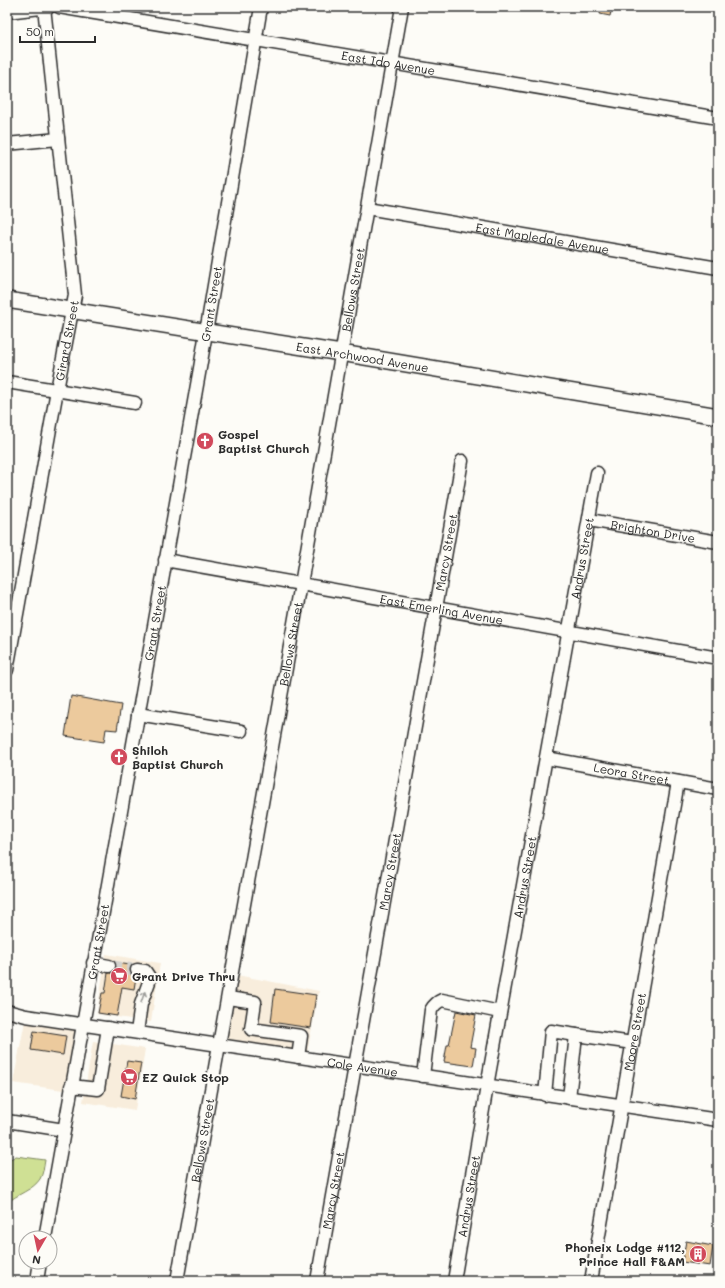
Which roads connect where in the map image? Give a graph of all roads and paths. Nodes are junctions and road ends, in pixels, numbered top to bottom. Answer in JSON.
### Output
{"nodes":[{"id":1,"x":44,"y":7,"type":"edge"},
{"id":2,"x":49,"y":7,"type":"edge"},
{"id":3,"x":59,"y":7,"type":"edge"},
{"id":4,"x":261,"y":7,"type":"edge"},
{"id":5,"x":402,"y":7,"type":"edge"},
{"id":6,"x":7,"y":12,"type":"edge"},
{"id":7,"x":256,"y":40,"type":"junction"},
{"id":8,"x":391,"y":63,"type":"junction"},
{"id":9,"x":718,"y":118,"type":"edge"},
{"id":10,"x":58,"y":139,"type":"junction"},
{"id":11,"x":7,"y":144,"type":"edge"},
{"id":12,"x":367,"y":208,"type":"junction"},
{"id":13,"x":718,"y":268,"type":"edge"},
{"id":14,"x":7,"y":300,"type":"edge"},
{"id":15,"x":73,"y":310,"type":"junction"},
{"id":16,"x":205,"y":332,"type":"junction"},
{"id":17,"x":341,"y":353,"type":"junction"},
{"id":18,"x":7,"y":382,"type":"edge"},
{"id":19,"x":57,"y":390,"type":"junction"},
{"id":20,"x":135,"y":403,"type":"dead end"},
{"id":21,"x":718,"y":416,"type":"edge"},
{"id":22,"x":462,"y":462,"type":"dead end"},
{"id":23,"x":597,"y":473,"type":"dead end"},
{"id":24,"x":589,"y":520,"type":"junction"},
{"id":25,"x":718,"y":542,"type":"edge"},
{"id":26,"x":165,"y":560,"type":"junction"},
{"id":27,"x":301,"y":584,"type":"junction"},
{"id":28,"x":436,"y":609,"type":"junction"},
{"id":29,"x":569,"y":632,"type":"junction"},
{"id":30,"x":718,"y":658,"type":"edge"},
{"id":31,"x":7,"y":670,"type":"edge"},
{"id":32,"x":138,"y":714,"type":"junction"},
{"id":33,"x":241,"y":731,"type":"dead end"},
{"id":34,"x":546,"y":758,"type":"junction"},
{"id":35,"x":678,"y":782,"type":"junction"},
{"id":36,"x":718,"y":788,"type":"edge"},
{"id":37,"x":93,"y":963,"type":"junction"},
{"id":38,"x":109,"y":966,"type":"tunnel mouth"},
{"id":39,"x":137,"y":970,"type":"tunnel mouth"},
{"id":40,"x":228,"y":998,"type":"junction"},
{"id":41,"x":7,"y":1011,"type":"edge"},
{"id":42,"x":500,"y":1012,"type":"junction"},
{"id":43,"x":82,"y":1024,"type":"junction"},
{"id":44,"x":108,"y":1028,"type":"junction"},
{"id":45,"x":137,"y":1032,"type":"junction"},
{"id":46,"x":576,"y":1035,"type":"junction"},
{"id":47,"x":633,"y":1043,"type":"junction"},
{"id":48,"x":218,"y":1046,"type":"junction"},
{"id":49,"x":298,"y":1057,"type":"junction"},
{"id":50,"x":354,"y":1065,"type":"junction"},
{"id":51,"x":423,"y":1076,"type":"junction"},
{"id":52,"x":71,"y":1086,"type":"junction"},
{"id":53,"x":487,"y":1086,"type":"junction"},
{"id":54,"x":545,"y":1095,"type":"junction"},
{"id":55,"x":569,"y":1098,"type":"junction"},
{"id":56,"x":621,"y":1106,"type":"junction"},
{"id":57,"x":718,"y":1120,"type":"edge"},
{"id":58,"x":7,"y":1121,"type":"edge"},
{"id":59,"x":64,"y":1130,"type":"junction"},
{"id":60,"x":46,"y":1230,"type":"edge"},
{"id":61,"x":39,"y":1270,"type":"edge"},
{"id":62,"x":37,"y":1281,"type":"edge"},
{"id":63,"x":177,"y":1281,"type":"edge"},
{"id":64,"x":317,"y":1281,"type":"edge"},
{"id":65,"x":454,"y":1281,"type":"edge"},
{"id":66,"x":590,"y":1281,"type":"edge"}],
"edges":[{"from":1,"to":2,"type":"street"},
{"from":1,"to":6,"type":"street"},
{"from":1,"to":10,"type":"street","name":"Girard Street"},
{"from":3,"to":7,"type":"street","name":"East Ido Avenue"},
{"from":4,"to":7,"type":"street","name":"Grant Street"},
{"from":5,"to":8,"type":"street","name":"Bellows Street"},
{"from":7,"to":8,"type":"street","name":"East Ido Avenue"},
{"from":7,"to":16,"type":"street","name":"Grant Street"},
{"from":8,"to":9,"type":"street","name":"East Ido Avenue"},
{"from":8,"to":12,"type":"street","name":"Bellows Street"},
{"from":10,"to":11,"type":"street"},
{"from":10,"to":15,"type":"street","name":"Girard Street"},
{"from":12,"to":13,"type":"street","name":"East Mapledale Avenue"},
{"from":12,"to":17,"type":"street","name":"Bellows Street"},
{"from":14,"to":15,"type":"main road","name":"East Archwood Avenue"},
{"from":15,"to":16,"type":"main road","name":"East Archwood Avenue"},
{"from":15,"to":19,"type":"street","name":"Girard Street"},
{"from":16,"to":17,"type":"main road","name":"East Archwood Avenue"},
{"from":16,"to":26,"type":"street","name":"Grant Street"},
{"from":17,"to":21,"type":"main road","name":"East Archwood Avenue"},
{"from":17,"to":27,"type":"street","name":"Bellows Street"},
{"from":18,"to":19,"type":"street"},
{"from":19,"to":20,"type":"street"},
{"from":19,"to":31,"type":"street","name":"Girard Street"},
{"from":22,"to":28,"type":"street","name":"Marcy Street"},
{"from":23,"to":24,"type":"street","name":"Andrus Street"},
{"from":24,"to":25,"type":"street","name":"Brighton Drive"},
{"from":24,"to":29,"type":"street","name":"Andrus Street"},
{"from":26,"to":27,"type":"street","name":"East Emerling Avenue"},
{"from":26,"to":32,"type":"street","name":"Grant Street"},
{"from":27,"to":28,"type":"street","name":"East Emerling Avenue"},
{"from":27,"to":40,"type":"street","name":"Bellows Street"},
{"from":28,"to":29,"type":"street","name":"East Emerling Avenue"},
{"from":28,"to":50,"type":"street","name":"Marcy Street"},
{"from":29,"to":30,"type":"street","name":"East Emerling Avenue"},
{"from":29,"to":34,"type":"street","name":"Andrus Street"},
{"from":32,"to":33,"type":"street"},
{"from":32,"to":37,"type":"street","name":"Grant Street"},
{"from":34,"to":35,"type":"street","name":"Leora Street"},
{"from":34,"to":42,"type":"street","name":"Andrus Street"},
{"from":35,"to":36,"type":"street","name":"Leora Street"},
{"from":35,"to":47,"type":"street","name":"Moore Street"},
{"from":37,"to":38,"type":"street"},
{"from":37,"to":43,"type":"street","name":"Grant Street"},
{"from":45,"to":39,"type":"street","one_way":true},
{"from":40,"to":48,"type":"street","name":"Bellows Street"},
{"from":40,"to":49,"type":"street"},
{"from":41,"to":43,"type":"street","name":"Cole Avenue"},
{"from":42,"to":51,"type":"street"},
{"from":42,"to":53,"type":"street","name":"Andrus Street"},
{"from":43,"to":44,"type":"street","name":"Cole Avenue"},
{"from":43,"to":52,"type":"street","name":"Grant Street"},
{"from":44,"to":45,"type":"street","name":"Cole Avenue"},
{"from":44,"to":52,"type":"street"},
{"from":45,"to":48,"type":"street","name":"Cole Avenue"},
{"from":46,"to":47,"type":"street"},
{"from":46,"to":54,"type":"street"},
{"from":46,"to":55,"type":"street"},
{"from":47,"to":56,"type":"street","name":"Moore Street"},
{"from":48,"to":49,"type":"street","name":"Cole Avenue"},
{"from":48,"to":63,"type":"street","name":"Bellows Street"},
{"from":49,"to":50,"type":"street","name":"Cole Avenue"},
{"from":50,"to":51,"type":"street","name":"Cole Avenue"},
{"from":50,"to":64,"type":"street","name":"Marcy Street"},
{"from":51,"to":53,"type":"street","name":"Cole Avenue"},
{"from":52,"to":59,"type":"street","name":"Grant Street"},
{"from":53,"to":54,"type":"street","name":"Cole Avenue"},
{"from":53,"to":65,"type":"street","name":"Andrus Street"},
{"from":54,"to":55,"type":"street","name":"Cole Avenue"},
{"from":55,"to":56,"type":"street","name":"Cole Avenue"},
{"from":56,"to":57,"type":"street","name":"Cole Avenue"},
{"from":56,"to":66,"type":"street","name":"Moore Street"},
{"from":58,"to":59,"type":"street"},
{"from":59,"to":60,"type":"street","name":"Grant Street"},
{"from":61,"to":62,"type":"street"}]}
